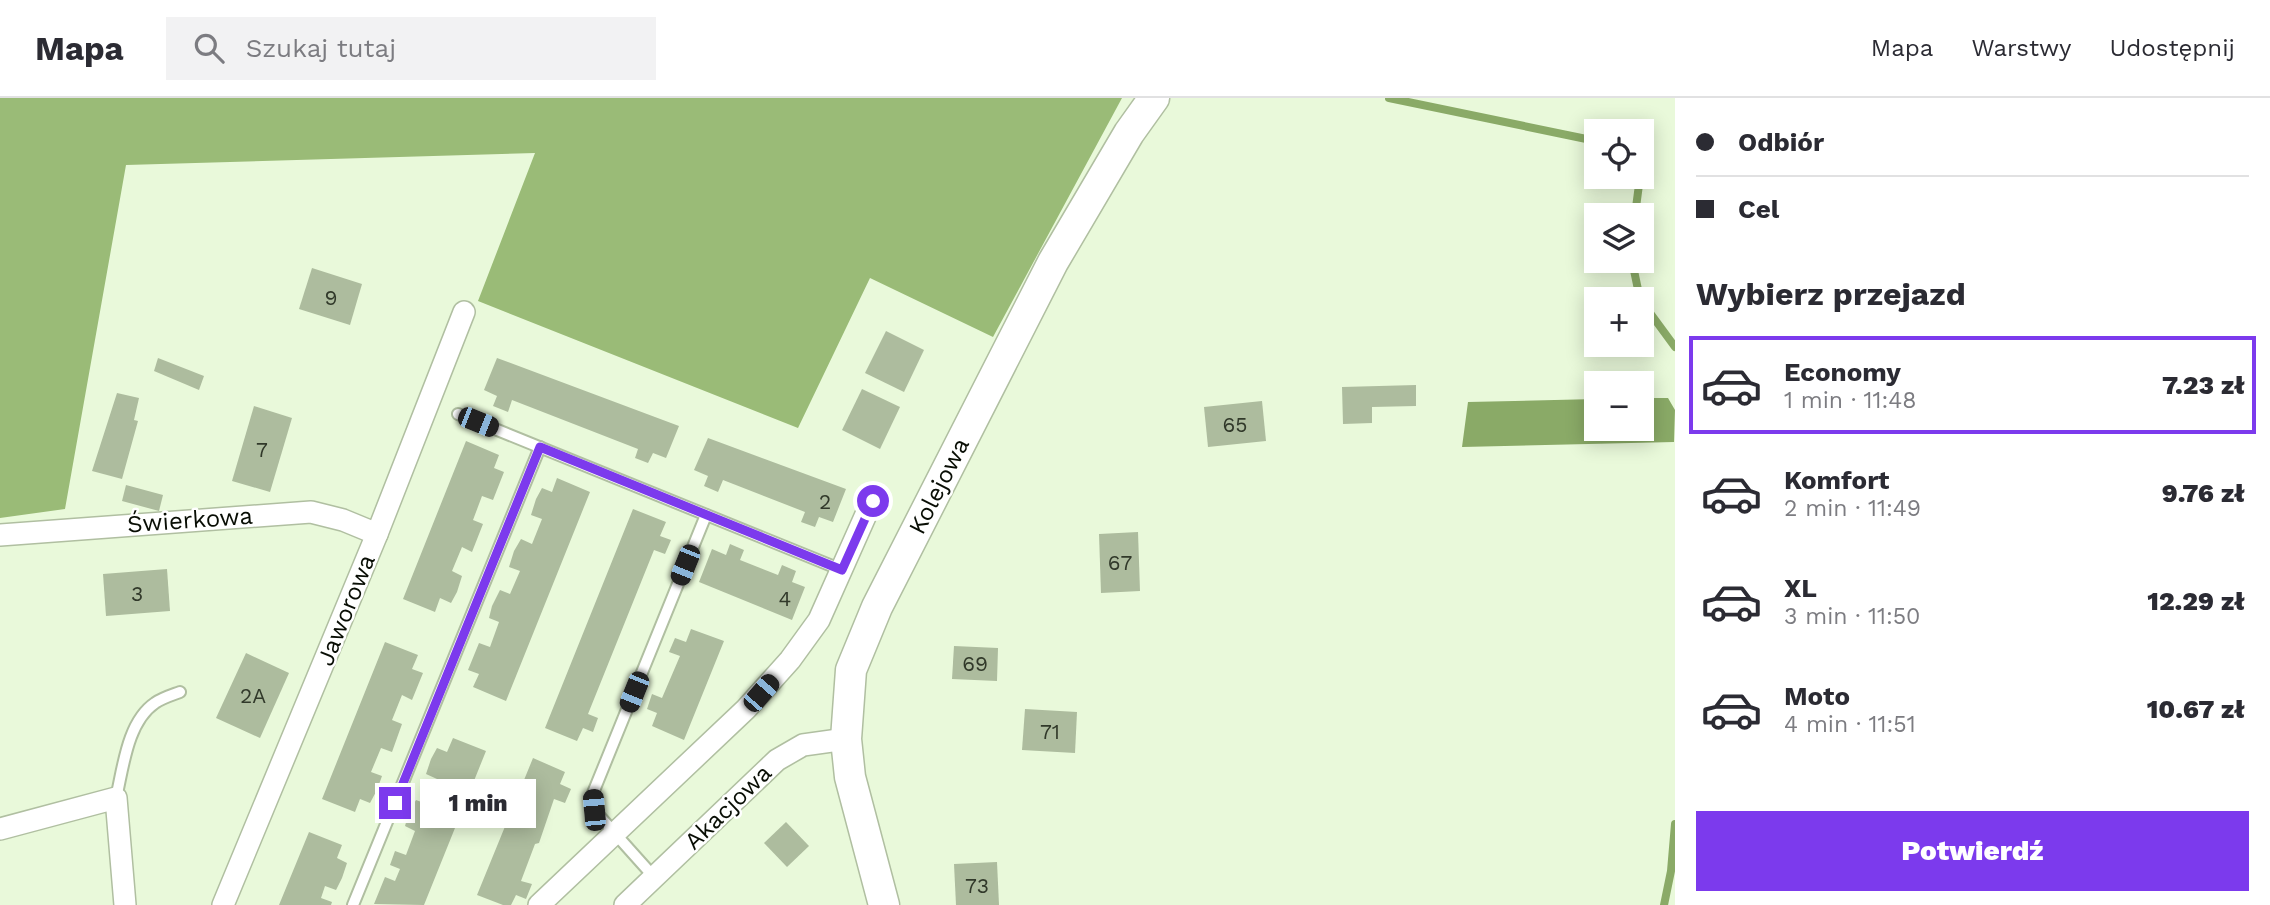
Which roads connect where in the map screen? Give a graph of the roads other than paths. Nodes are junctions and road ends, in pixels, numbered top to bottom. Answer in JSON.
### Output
{"nodes":[{"id":1,"x":1154,"y":98,"type":"edge"},
{"id":2,"x":464,"y":313,"type":"dead end"},
{"id":3,"x":458,"y":414,"type":"dead end"},
{"id":4,"x":540,"y":447,"type":"junction"},
{"id":5,"x":873,"y":501,"type":"dead end"},
{"id":6,"x":706,"y":515,"type":"junction"},
{"id":7,"x":377,"y":534,"type":"junction"},
{"id":8,"x":0,"y":535,"type":"edge"},
{"id":9,"x":842,"y":570,"type":"junction"},
{"id":10,"x":180,"y":692,"type":"dead end"},
{"id":11,"x":846,"y":739,"type":"junction"},
{"id":12,"x":116,"y":798,"type":"junction"},
{"id":13,"x":0,"y":829,"type":"edge"},
{"id":14,"x":614,"y":833,"type":"junction"},
{"id":15,"x":654,"y":877,"type":"junction"},
{"id":16,"x":125,"y":905,"type":"edge"},
{"id":17,"x":223,"y":905,"type":"edge"},
{"id":18,"x":353,"y":905,"type":"edge"},
{"id":19,"x":539,"y":905,"type":"edge"},
{"id":20,"x":625,"y":905,"type":"edge"},
{"id":21,"x":884,"y":905,"type":"edge"}],
"edges":[{"from":1,"to":11,"type":"street","name":"Kolejowa"},
{"from":2,"to":7,"type":"street","name":"Jaworowa"},
{"from":3,"to":4,"type":"lane"},
{"from":4,"to":6,"type":"lane"},
{"from":4,"to":18,"type":"lane"},
{"from":5,"to":9,"type":"street"},
{"from":6,"to":9,"type":"lane"},
{"from":6,"to":14,"type":"lane"},
{"from":7,"to":8,"type":"street","name":"Świerkowa"},
{"from":7,"to":17,"type":"street","name":"Jaworowa"},
{"from":9,"to":14,"type":"street"},
{"from":10,"to":12,"type":"lane"},
{"from":11,"to":15,"type":"street","name":"Akacjowa"},
{"from":11,"to":21,"type":"street","name":"Kolejowa"},
{"from":12,"to":13,"type":"street"},
{"from":12,"to":16,"type":"street"},
{"from":14,"to":15,"type":"lane"},
{"from":14,"to":19,"type":"street"},
{"from":15,"to":20,"type":"street","name":"Akacjowa"}]}
